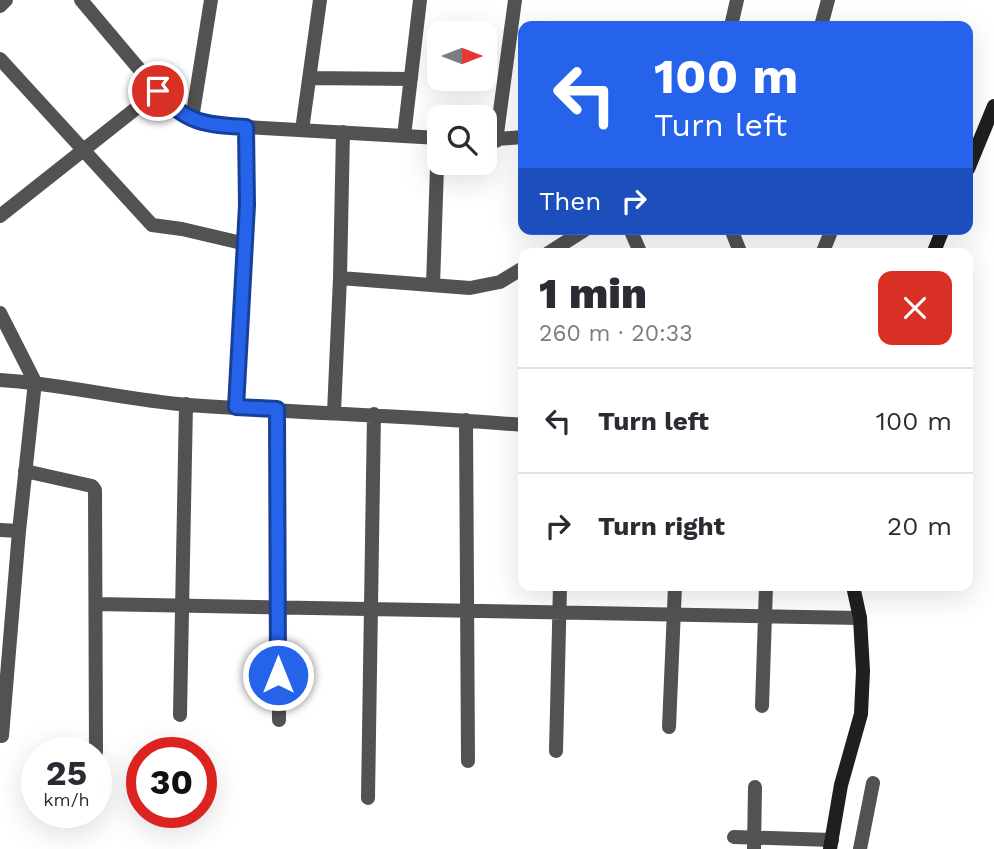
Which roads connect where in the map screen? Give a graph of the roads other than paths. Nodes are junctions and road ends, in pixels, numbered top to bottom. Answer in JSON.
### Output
{"nodes":[{"id":1,"x":6,"y":0,"type":"edge"},
{"id":2,"x":81,"y":0,"type":"edge"},
{"id":3,"x":211,"y":0,"type":"edge"},
{"id":4,"x":320,"y":0,"type":"edge"},
{"id":5,"x":421,"y":0,"type":"edge"},
{"id":6,"x":515,"y":0,"type":"edge"},
{"id":7,"x":737,"y":0,"type":"edge"},
{"id":8,"x":828,"y":0,"type":"edge"},
{"id":9,"x":0,"y":6,"type":"edge"},
{"id":10,"x":732,"y":21,"type":"edge"},
{"id":11,"x":822,"y":21,"type":"edge"},
{"id":12,"x":0,"y":59,"type":"edge"},
{"id":13,"x":309,"y":78,"type":"junction"},
{"id":14,"x":411,"y":79,"type":"junction"},
{"id":15,"x":158,"y":91,"type":"junction"},
{"id":16,"x":497,"y":106,"type":"edge"},
{"id":17,"x":994,"y":106,"type":"edge"},
{"id":18,"x":192,"y":119,"type":"junction"},
{"id":19,"x":246,"y":127,"type":"junction"},
{"id":20,"x":302,"y":130,"type":"junction"},
{"id":21,"x":343,"y":132,"type":"junction"},
{"id":22,"x":404,"y":136,"type":"junction"},
{"id":23,"x":427,"y":137,"type":"edge"},
{"id":24,"x":518,"y":138,"type":"edge"},
{"id":25,"x":497,"y":140,"type":"edge"},
{"id":26,"x":83,"y":150,"type":"junction"},
{"id":27,"x":973,"y":157,"type":"edge"},
{"id":28,"x":437,"y":175,"type":"edge"},
{"id":29,"x":0,"y":216,"type":"edge"},
{"id":30,"x":577,"y":235,"type":"edge"},
{"id":31,"x":246,"y":244,"type":"junction"},
{"id":32,"x":556,"y":248,"type":"edge"},
{"id":33,"x":518,"y":271,"type":"edge"},
{"id":34,"x":340,"y":278,"type":"junction"},
{"id":35,"x":433,"y":285,"type":"junction"},
{"id":36,"x":0,"y":313,"type":"edge"},
{"id":37,"x":0,"y":380,"type":"edge"},
{"id":38,"x":35,"y":382,"type":"junction"},
{"id":39,"x":187,"y":404,"type":"junction"},
{"id":40,"x":236,"y":407,"type":"junction"},
{"id":41,"x":277,"y":409,"type":"junction"},
{"id":42,"x":334,"y":412,"type":"junction"},
{"id":43,"x":374,"y":414,"type":"junction"},
{"id":44,"x":466,"y":420,"type":"junction"},
{"id":45,"x":518,"y":425,"type":"edge"},
{"id":46,"x":25,"y":471,"type":"junction"},
{"id":47,"x":0,"y":530,"type":"edge"},
{"id":48,"x":19,"y":531,"type":"junction"},
{"id":49,"x":560,"y":591,"type":"edge"},
{"id":50,"x":675,"y":591,"type":"edge"},
{"id":51,"x":766,"y":591,"type":"edge"},
{"id":52,"x":854,"y":591,"type":"edge"},
{"id":53,"x":96,"y":604,"type":"junction"},
{"id":54,"x":183,"y":605,"type":"junction"},
{"id":55,"x":278,"y":607,"type":"junction"},
{"id":56,"x":371,"y":609,"type":"junction"},
{"id":57,"x":468,"y":611,"type":"junction"},
{"id":58,"x":560,"y":612,"type":"junction"},
{"id":59,"x":674,"y":615,"type":"junction"},
{"id":60,"x":765,"y":616,"type":"junction"},
{"id":61,"x":860,"y":618,"type":"junction"},
{"id":62,"x":762,"y":706,"type":"dead end"},
{"id":63,"x":180,"y":715,"type":"dead end"},
{"id":64,"x":279,"y":720,"type":"dead end"},
{"id":65,"x":669,"y":727,"type":"dead end"},
{"id":66,"x":2,"y":736,"type":"dead end"},
{"id":67,"x":96,"y":737,"type":"edge"},
{"id":68,"x":556,"y":751,"type":"dead end"},
{"id":69,"x":468,"y":761,"type":"dead end"},
{"id":70,"x":873,"y":783,"type":"dead end"},
{"id":71,"x":755,"y":787,"type":"dead end"},
{"id":72,"x":368,"y":797,"type":"dead end"},
{"id":73,"x":734,"y":837,"type":"dead end"},
{"id":74,"x":754,"y":844,"type":"edge"},
{"id":75,"x":831,"y":845,"type":"edge"},
{"id":76,"x":860,"y":849,"type":"edge"}],
"edges":[{"from":1,"to":9,"type":"street"},
{"from":2,"to":15,"type":"street"},
{"from":3,"to":18,"type":"street"},
{"from":4,"to":13,"type":"street"},
{"from":5,"to":14,"type":"street"},
{"from":6,"to":16,"type":"street"},
{"from":7,"to":10,"type":"street"},
{"from":8,"to":11,"type":"street"},
{"from":12,"to":26,"type":"street"},
{"from":13,"to":14,"type":"street"},
{"from":13,"to":20,"type":"street"},
{"from":14,"to":22,"type":"street"},
{"from":15,"to":18,"type":"street"},
{"from":15,"to":26,"type":"street"},
{"from":17,"to":27,"type":"street"},
{"from":18,"to":19,"type":"street"},
{"from":19,"to":20,"type":"street"},
{"from":19,"to":31,"type":"street"},
{"from":20,"to":21,"type":"street"},
{"from":21,"to":22,"type":"street"},
{"from":21,"to":34,"type":"street"},
{"from":22,"to":23,"type":"street"},
{"from":24,"to":25,"type":"street"},
{"from":26,"to":29,"type":"street"},
{"from":26,"to":31,"type":"street"},
{"from":28,"to":35,"type":"street"},
{"from":30,"to":32,"type":"street"},
{"from":31,"to":40,"type":"street"},
{"from":33,"to":35,"type":"street"},
{"from":34,"to":35,"type":"street"},
{"from":34,"to":42,"type":"street"},
{"from":36,"to":38,"type":"street"},
{"from":37,"to":38,"type":"street"},
{"from":38,"to":39,"type":"street"},
{"from":38,"to":46,"type":"street"},
{"from":39,"to":40,"type":"street"},
{"from":39,"to":54,"type":"street"},
{"from":40,"to":41,"type":"street"},
{"from":41,"to":42,"type":"street"},
{"from":41,"to":55,"type":"street"},
{"from":42,"to":43,"type":"street"},
{"from":43,"to":44,"type":"street"},
{"from":43,"to":56,"type":"street"},
{"from":44,"to":45,"type":"street"},
{"from":44,"to":57,"type":"street"},
{"from":46,"to":48,"type":"street"},
{"from":46,"to":53,"type":"street"},
{"from":47,"to":48,"type":"street"},
{"from":48,"to":66,"type":"street"},
{"from":49,"to":58,"type":"street"},
{"from":50,"to":59,"type":"street"},
{"from":51,"to":60,"type":"street"},
{"from":52,"to":61,"type":"street"},
{"from":53,"to":54,"type":"street"},
{"from":53,"to":67,"type":"street"},
{"from":54,"to":55,"type":"street"},
{"from":54,"to":63,"type":"street"},
{"from":55,"to":56,"type":"street"},
{"from":55,"to":64,"type":"street"},
{"from":56,"to":57,"type":"street"},
{"from":56,"to":72,"type":"street"},
{"from":57,"to":58,"type":"street"},
{"from":57,"to":69,"type":"street"},
{"from":58,"to":59,"type":"street"},
{"from":58,"to":68,"type":"street"},
{"from":59,"to":60,"type":"street"},
{"from":59,"to":65,"type":"street"},
{"from":60,"to":61,"type":"street"},
{"from":60,"to":62,"type":"street"},
{"from":61,"to":75,"type":"street"},
{"from":70,"to":76,"type":"street"},
{"from":71,"to":74,"type":"street"},
{"from":73,"to":74,"type":"street"},
{"from":74,"to":75,"type":"street"}]}
